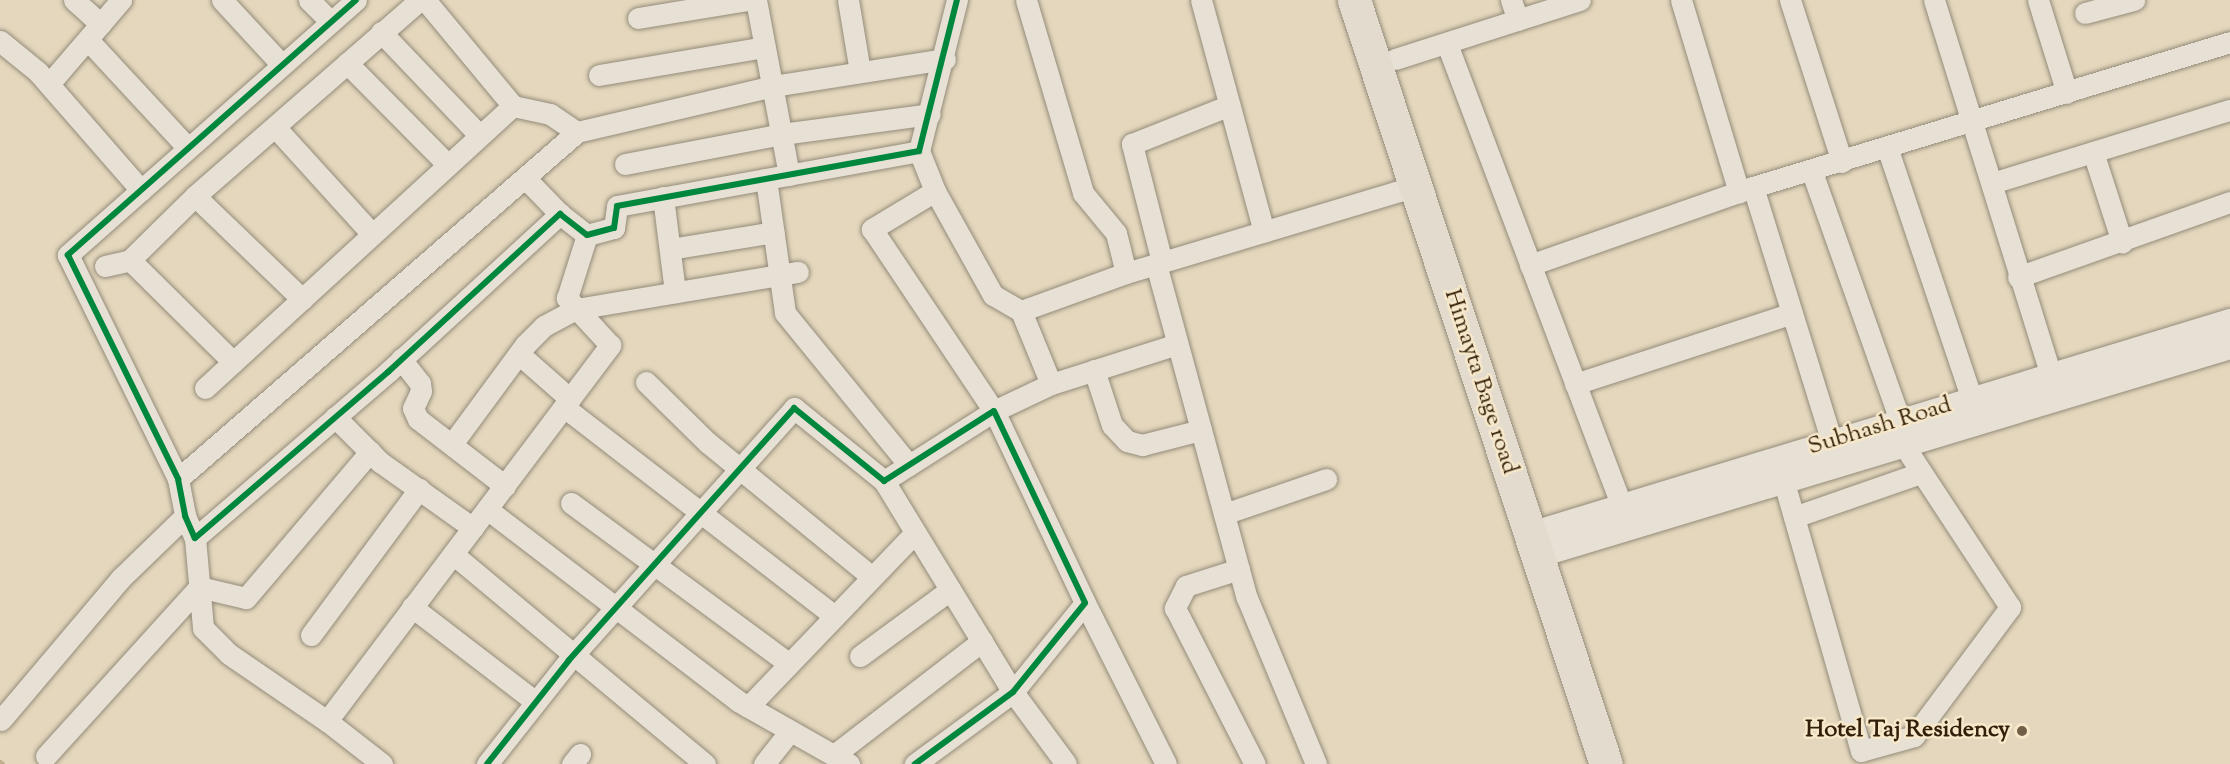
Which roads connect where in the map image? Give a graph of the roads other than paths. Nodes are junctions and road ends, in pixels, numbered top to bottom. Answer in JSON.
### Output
{"nodes":[{"id":1,"x":74,"y":0,"type":"edge"},
{"id":2,"x":121,"y":0,"type":"edge"},
{"id":3,"x":222,"y":0,"type":"edge"},
{"id":4,"x":309,"y":0,"type":"edge"},
{"id":5,"x":356,"y":0,"type":"edge"},
{"id":6,"x":420,"y":0,"type":"edge"},
{"id":7,"x":425,"y":0,"type":"edge"},
{"id":8,"x":747,"y":0,"type":"edge"},
{"id":9,"x":756,"y":0,"type":"edge"},
{"id":10,"x":848,"y":0,"type":"edge"},
{"id":11,"x":957,"y":0,"type":"edge"},
{"id":12,"x":1026,"y":0,"type":"edge"},
{"id":13,"x":1202,"y":0,"type":"edge"},
{"id":14,"x":1354,"y":0,"type":"edge"},
{"id":15,"x":1376,"y":0,"type":"edge"},
{"id":16,"x":1511,"y":0,"type":"edge"},
{"id":17,"x":1580,"y":0,"type":"edge"},
{"id":18,"x":1681,"y":0,"type":"edge"},
{"id":19,"x":1790,"y":0,"type":"edge"},
{"id":20,"x":1934,"y":0,"type":"edge"},
{"id":21,"x":2038,"y":0,"type":"edge"},
{"id":22,"x":2088,"y":0,"type":"edge"},
{"id":23,"x":2134,"y":0,"type":"edge"},
{"id":24,"x":638,"y":18,"type":"dead end"},
{"id":25,"x":1518,"y":20,"type":"junction"},
{"id":26,"x":331,"y":22,"type":"junction"},
{"id":27,"x":94,"y":32,"type":"junction"},
{"id":28,"x":381,"y":32,"type":"junction"},
{"id":29,"x":0,"y":41,"type":"edge"},
{"id":30,"x":2230,"y":42,"type":"edge"},
{"id":31,"x":1447,"y":44,"type":"junction"},
{"id":32,"x":765,"y":47,"type":"junction"},
{"id":33,"x":945,"y":58,"type":"junction"},
{"id":34,"x":1395,"y":58,"type":"junction"},
{"id":35,"x":347,"y":63,"type":"junction"},
{"id":36,"x":282,"y":65,"type":"junction"},
{"id":37,"x":860,"y":72,"type":"junction"},
{"id":38,"x":598,"y":75,"type":"dead end"},
{"id":39,"x":49,"y":84,"type":"junction"},
{"id":40,"x":773,"y":86,"type":"junction"},
{"id":41,"x":2067,"y":93,"type":"junction"},
{"id":42,"x":1230,"y":105,"type":"junction"},
{"id":43,"x":513,"y":106,"type":"junction"},
{"id":44,"x":2230,"y":110,"type":"edge"},
{"id":45,"x":930,"y":114,"type":"junction"},
{"id":46,"x":1972,"y":120,"type":"junction"},
{"id":47,"x":275,"y":127,"type":"junction"},
{"id":48,"x":577,"y":132,"type":"junction"},
{"id":49,"x":478,"y":134,"type":"junction"},
{"id":50,"x":782,"y":134,"type":"junction"},
{"id":51,"x":1887,"y":147,"type":"junction"},
{"id":52,"x":188,"y":148,"type":"junction"},
{"id":53,"x":919,"y":151,"type":"junction"},
{"id":54,"x":2093,"y":152,"type":"junction"},
{"id":55,"x":1842,"y":162,"type":"junction"},
{"id":56,"x":447,"y":164,"type":"junction"},
{"id":57,"x":625,"y":164,"type":"dead end"},
{"id":58,"x":1812,"y":172,"type":"junction"},
{"id":59,"x":789,"y":175,"type":"junction"},
{"id":60,"x":765,"y":179,"type":"junction"},
{"id":61,"x":527,"y":180,"type":"junction"},
{"id":62,"x":1992,"y":183,"type":"junction"},
{"id":63,"x":1416,"y":186,"type":"junction"},
{"id":64,"x":141,"y":190,"type":"junction"},
{"id":65,"x":1746,"y":190,"type":"junction"},
{"id":66,"x":935,"y":191,"type":"junction"},
{"id":67,"x":195,"y":196,"type":"junction"},
{"id":68,"x":663,"y":197,"type":"junction"},
{"id":69,"x":2230,"y":202,"type":"edge"},
{"id":70,"x":560,"y":214,"type":"junction"},
{"id":71,"x":774,"y":232,"type":"junction"},
{"id":72,"x":1264,"y":232,"type":"junction"},
{"id":73,"x":372,"y":234,"type":"junction"},
{"id":74,"x":587,"y":235,"type":"junction"},
{"id":75,"x":2122,"y":242,"type":"junction"},
{"id":76,"x":670,"y":249,"type":"junction"},
{"id":77,"x":130,"y":260,"type":"junction"},
{"id":78,"x":1159,"y":263,"type":"junction"},
{"id":79,"x":1530,"y":265,"type":"junction"},
{"id":80,"x":105,"y":266,"type":"dead end"},
{"id":81,"x":790,"y":273,"type":"junction"},
{"id":82,"x":1126,"y":273,"type":"junction"},
{"id":83,"x":2018,"y":277,"type":"junction"},
{"id":84,"x":675,"y":292,"type":"junction"},
{"id":85,"x":302,"y":299,"type":"junction"},
{"id":86,"x":576,"y":309,"type":"junction"},
{"id":87,"x":1021,"y":311,"type":"junction"},
{"id":88,"x":1792,"y":313,"type":"junction"},
{"id":89,"x":2230,"y":322,"type":"edge"},
{"id":90,"x":1178,"y":344,"type":"junction"},
{"id":91,"x":2230,"y":346,"type":"edge"},
{"id":92,"x":519,"y":354,"type":"junction"},
{"id":93,"x":401,"y":359,"type":"junction"},
{"id":94,"x":233,"y":362,"type":"junction"},
{"id":95,"x":1094,"y":370,"type":"junction"},
{"id":96,"x":646,"y":382,"type":"dead end"},
{"id":97,"x":1051,"y":384,"type":"junction"},
{"id":98,"x":1575,"y":384,"type":"junction"},
{"id":99,"x":2055,"y":386,"type":"junction"},
{"id":100,"x":205,"y":388,"type":"dead end"},
{"id":101,"x":1972,"y":399,"type":"junction"},
{"id":102,"x":567,"y":403,"type":"junction"},
{"id":103,"x":994,"y":411,"type":"junction"},
{"id":104,"x":335,"y":417,"type":"junction"},
{"id":105,"x":1201,"y":430,"type":"junction"},
{"id":106,"x":1901,"y":432,"type":"junction"},
{"id":107,"x":1832,"y":442,"type":"junction"},
{"id":108,"x":452,"y":444,"type":"junction"},
{"id":109,"x":370,"y":452,"type":"junction"},
{"id":110,"x":909,"y":465,"type":"junction"},
{"id":111,"x":741,"y":467,"type":"junction"},
{"id":112,"x":1920,"y":472,"type":"junction"},
{"id":113,"x":178,"y":479,"type":"junction"},
{"id":114,"x":1326,"y":479,"type":"dead end"},
{"id":115,"x":1783,"y":479,"type":"junction"},
{"id":116,"x":884,"y":482,"type":"junction"},
{"id":117,"x":505,"y":486,"type":"junction"},
{"id":118,"x":419,"y":489,"type":"junction"},
{"id":119,"x":571,"y":503,"type":"dead end"},
{"id":120,"x":487,"y":508,"type":"junction"},
{"id":121,"x":701,"y":513,"type":"junction"},
{"id":122,"x":1224,"y":514,"type":"junction"},
{"id":123,"x":1625,"y":515,"type":"junction"},
{"id":124,"x":185,"y":516,"type":"junction"},
{"id":125,"x":1794,"y":517,"type":"junction"},
{"id":126,"x":473,"y":528,"type":"junction"},
{"id":127,"x":915,"y":533,"type":"junction"},
{"id":128,"x":195,"y":538,"type":"junction"},
{"id":129,"x":1544,"y":542,"type":"junction"},
{"id":130,"x":453,"y":554,"type":"junction"},
{"id":131,"x":653,"y":565,"type":"junction"},
{"id":132,"x":1239,"y":569,"type":"junction"},
{"id":133,"x":872,"y":577,"type":"junction"},
{"id":134,"x":199,"y":587,"type":"junction"},
{"id":135,"x":950,"y":590,"type":"junction"},
{"id":136,"x":1085,"y":603,"type":"junction"},
{"id":137,"x":617,"y":606,"type":"junction"},
{"id":138,"x":412,"y":607,"type":"junction"},
{"id":139,"x":833,"y":615,"type":"junction"},
{"id":140,"x":311,"y":635,"type":"dead end"},
{"id":141,"x":982,"y":641,"type":"junction"},
{"id":142,"x":574,"y":654,"type":"junction"},
{"id":143,"x":860,"y":656,"type":"dead end"},
{"id":144,"x":789,"y":664,"type":"junction"},
{"id":145,"x":1013,"y":692,"type":"junction"},
{"id":146,"x":536,"y":702,"type":"junction"},
{"id":147,"x":748,"y":706,"type":"junction"},
{"id":148,"x":1,"y":720,"type":"edge"},
{"id":149,"x":327,"y":721,"type":"junction"},
{"id":150,"x":790,"y":731,"type":"junction"},
{"id":151,"x":46,"y":756,"type":"dead end"},
{"id":152,"x":841,"y":760,"type":"edge"},
{"id":153,"x":381,"y":764,"type":"edge"},
{"id":154,"x":487,"y":764,"type":"edge"},
{"id":155,"x":705,"y":764,"type":"edge"},
{"id":156,"x":764,"y":764,"type":"edge"},
{"id":157,"x":915,"y":764,"type":"edge"},
{"id":158,"x":1066,"y":764,"type":"edge"},
{"id":159,"x":1166,"y":764,"type":"edge"},
{"id":160,"x":1255,"y":764,"type":"edge"},
{"id":161,"x":1316,"y":764,"type":"edge"},
{"id":162,"x":1606,"y":764,"type":"edge"},
{"id":163,"x":1627,"y":764,"type":"edge"}],
"edges":[{"from":1,"to":27,"type":"street"},
{"from":2,"to":27,"type":"street"},
{"from":3,"to":36,"type":"street"},
{"from":4,"to":26,"type":"street"},
{"from":5,"to":26,"type":"street"},
{"from":6,"to":28,"type":"street"},
{"from":7,"to":43,"type":"street"},
{"from":8,"to":24,"type":"street"},
{"from":9,"to":32,"type":"street"},
{"from":10,"to":37,"type":"street"},
{"from":11,"to":33,"type":"street"},
{"from":12,"to":82,"type":"street"},
{"from":13,"to":42,"type":"street"},
{"from":14,"to":63,"type":"main road","name":"Himayta Bage road"},
{"from":15,"to":34,"type":"main road"},
{"from":16,"to":25,"type":"street"},
{"from":17,"to":25,"type":"street"},
{"from":18,"to":65,"type":"street"},
{"from":19,"to":55,"type":"street"},
{"from":20,"to":46,"type":"street"},
{"from":21,"to":41,"type":"street"},
{"from":22,"to":23,"type":"street"},
{"from":25,"to":31,"type":"street"},
{"from":26,"to":36,"type":"street"},
{"from":27,"to":39,"type":"street"},
{"from":27,"to":52,"type":"street"},
{"from":28,"to":35,"type":"street"},
{"from":28,"to":49,"type":"street"},
{"from":29,"to":39,"type":"street"},
{"from":30,"to":41,"type":"street"},
{"from":31,"to":34,"type":"street"},
{"from":31,"to":79,"type":"street"},
{"from":32,"to":38,"type":"street"},
{"from":32,"to":40,"type":"street"},
{"from":33,"to":37,"type":"street"},
{"from":33,"to":45,"type":"street"},
{"from":34,"to":129,"type":"main road"},
{"from":35,"to":47,"type":"street"},
{"from":35,"to":56,"type":"street"},
{"from":36,"to":52,"type":"street"},
{"from":37,"to":40,"type":"street"},
{"from":39,"to":64,"type":"street"},
{"from":40,"to":48,"type":"street"},
{"from":40,"to":50,"type":"street"},
{"from":41,"to":46,"type":"street"},
{"from":42,"to":72,"type":"street"},
{"from":42,"to":78,"type":"street"},
{"from":43,"to":48,"type":"street"},
{"from":43,"to":49,"type":"street"},
{"from":44,"to":54,"type":"street"},
{"from":45,"to":50,"type":"street"},
{"from":45,"to":53,"type":"street"},
{"from":46,"to":51,"type":"street"},
{"from":46,"to":62,"type":"street"},
{"from":47,"to":67,"type":"street"},
{"from":47,"to":73,"type":"street"},
{"from":48,"to":61,"type":"street"},
{"from":49,"to":56,"type":"street"},
{"from":50,"to":57,"type":"street"},
{"from":50,"to":59,"type":"street"},
{"from":51,"to":55,"type":"street"},
{"from":51,"to":101,"type":"street"},
{"from":52,"to":64,"type":"street"},
{"from":53,"to":59,"type":"street"},
{"from":53,"to":66,"type":"street"},
{"from":54,"to":62,"type":"street"},
{"from":54,"to":75,"type":"street"},
{"from":55,"to":58,"type":"street"},
{"from":56,"to":73,"type":"street"},
{"from":58,"to":65,"type":"street"},
{"from":58,"to":106,"type":"street"},
{"from":59,"to":60,"type":"street"},
{"from":60,"to":68,"type":"street"},
{"from":60,"to":71,"type":"street"},
{"from":61,"to":70,"type":"street"},
{"from":61,"to":113,"type":"street"},
{"from":62,"to":83,"type":"street"},
{"from":63,"to":72,"type":"street"},
{"from":63,"to":129,"type":"main road","name":"Himayta Bage road"},
{"from":64,"to":113,"type":"street"},
{"from":65,"to":79,"type":"street"},
{"from":65,"to":88,"type":"street"},
{"from":66,"to":87,"type":"street"},
{"from":66,"to":103,"type":"street"},
{"from":67,"to":77,"type":"street"},
{"from":67,"to":85,"type":"street"},
{"from":68,"to":74,"type":"street"},
{"from":68,"to":76,"type":"street"},
{"from":69,"to":75,"type":"street"},
{"from":70,"to":74,"type":"street"},
{"from":70,"to":93,"type":"street"},
{"from":71,"to":76,"type":"street"},
{"from":71,"to":81,"type":"street"},
{"from":72,"to":78,"type":"street"},
{"from":73,"to":85,"type":"street"},
{"from":74,"to":86,"type":"street"},
{"from":75,"to":83,"type":"street"},
{"from":76,"to":84,"type":"street"},
{"from":77,"to":80,"type":"street"},
{"from":77,"to":94,"type":"street"},
{"from":78,"to":82,"type":"street"},
{"from":78,"to":90,"type":"street"},
{"from":79,"to":98,"type":"street"},
{"from":81,"to":84,"type":"street"},
{"from":81,"to":110,"type":"street"},
{"from":82,"to":87,"type":"street"},
{"from":83,"to":99,"type":"street"},
{"from":84,"to":86,"type":"street"},
{"from":85,"to":94,"type":"street"},
{"from":86,"to":92,"type":"street"},
{"from":86,"to":102,"type":"street"},
{"from":87,"to":97,"type":"street"},
{"from":88,"to":98,"type":"street"},
{"from":88,"to":107,"type":"street"},
{"from":89,"to":99,"type":"street","name":"Subhash Road"},
{"from":90,"to":95,"type":"street"},
{"from":90,"to":105,"type":"street"},
{"from":91,"to":99,"type":"street","name":"Subhash Road"},
{"from":92,"to":102,"type":"street"},
{"from":92,"to":108,"type":"street"},
{"from":93,"to":104,"type":"street"},
{"from":93,"to":108,"type":"street"},
{"from":94,"to":100,"type":"street"},
{"from":95,"to":97,"type":"street"},
{"from":95,"to":105,"type":"street"},
{"from":96,"to":111,"type":"street"},
{"from":97,"to":103,"type":"street"},
{"from":98,"to":123,"type":"street"},
{"from":99,"to":101,"type":"street","name":"Subhash Road"},
{"from":99,"to":106,"type":"street","name":"Subhash Road"},
{"from":101,"to":106,"type":"street","name":"Subhash Road"},
{"from":102,"to":117,"type":"street"},
{"from":102,"to":121,"type":"street"},
{"from":103,"to":110,"type":"street"},
{"from":103,"to":136,"type":"street"},
{"from":104,"to":109,"type":"street"},
{"from":104,"to":128,"type":"street"},
{"from":105,"to":122,"type":"street"},
{"from":106,"to":107,"type":"street","name":"Subhash Road"},
{"from":106,"to":112,"type":"street"},
{"from":106,"to":115,"type":"street","name":"Subhash Road"},
{"from":107,"to":123,"type":"street","name":"Subhash Road"},
{"from":108,"to":117,"type":"street"},
{"from":109,"to":118,"type":"street"},
{"from":109,"to":134,"type":"street"},
{"from":110,"to":116,"type":"street"},
{"from":111,"to":116,"type":"street"},
{"from":111,"to":121,"type":"street"},
{"from":111,"to":133,"type":"street"},
{"from":112,"to":125,"type":"street"},
{"from":112,"to":125,"type":"street"},
{"from":113,"to":124,"type":"street"},
{"from":114,"to":122,"type":"street"},
{"from":115,"to":123,"type":"street","name":"Subhash Road"},
{"from":115,"to":125,"type":"street"},
{"from":116,"to":127,"type":"street"},
{"from":117,"to":120,"type":"street"},
{"from":118,"to":126,"type":"street"},
{"from":118,"to":140,"type":"street"},
{"from":119,"to":131,"type":"street"},
{"from":120,"to":126,"type":"street"},
{"from":120,"to":137,"type":"street"},
{"from":121,"to":131,"type":"street"},
{"from":121,"to":139,"type":"street"},
{"from":122,"to":132,"type":"street"},
{"from":123,"to":129,"type":"street","name":"Subhash Road"},
{"from":124,"to":128,"type":"street"},
{"from":124,"to":148,"type":"street"},
{"from":126,"to":130,"type":"street"},
{"from":127,"to":133,"type":"street"},
{"from":127,"to":135,"type":"street"},
{"from":128,"to":134,"type":"street"},
{"from":129,"to":162,"type":"main road","name":"Himayta Bage road"},
{"from":129,"to":163,"type":"main road"},
{"from":130,"to":138,"type":"street"},
{"from":130,"to":142,"type":"street"},
{"from":131,"to":137,"type":"street"},
{"from":131,"to":144,"type":"street"},
{"from":132,"to":160,"type":"street"},
{"from":132,"to":161,"type":"street"},
{"from":133,"to":139,"type":"street"},
{"from":134,"to":149,"type":"street"},
{"from":134,"to":151,"type":"street"},
{"from":135,"to":141,"type":"street"},
{"from":135,"to":143,"type":"street"},
{"from":136,"to":145,"type":"street"},
{"from":136,"to":159,"type":"street"},
{"from":137,"to":142,"type":"street"},
{"from":137,"to":147,"type":"street"},
{"from":138,"to":146,"type":"street"},
{"from":138,"to":149,"type":"street"},
{"from":139,"to":144,"type":"street"},
{"from":141,"to":145,"type":"street"},
{"from":141,"to":152,"type":"street"},
{"from":142,"to":146,"type":"street"},
{"from":142,"to":155,"type":"street"},
{"from":144,"to":147,"type":"street"},
{"from":145,"to":157,"type":"street"},
{"from":145,"to":158,"type":"street"},
{"from":146,"to":154,"type":"street"},
{"from":147,"to":150,"type":"street"},
{"from":149,"to":153,"type":"street"},
{"from":150,"to":152,"type":"street"},
{"from":150,"to":156,"type":"street"}]}
